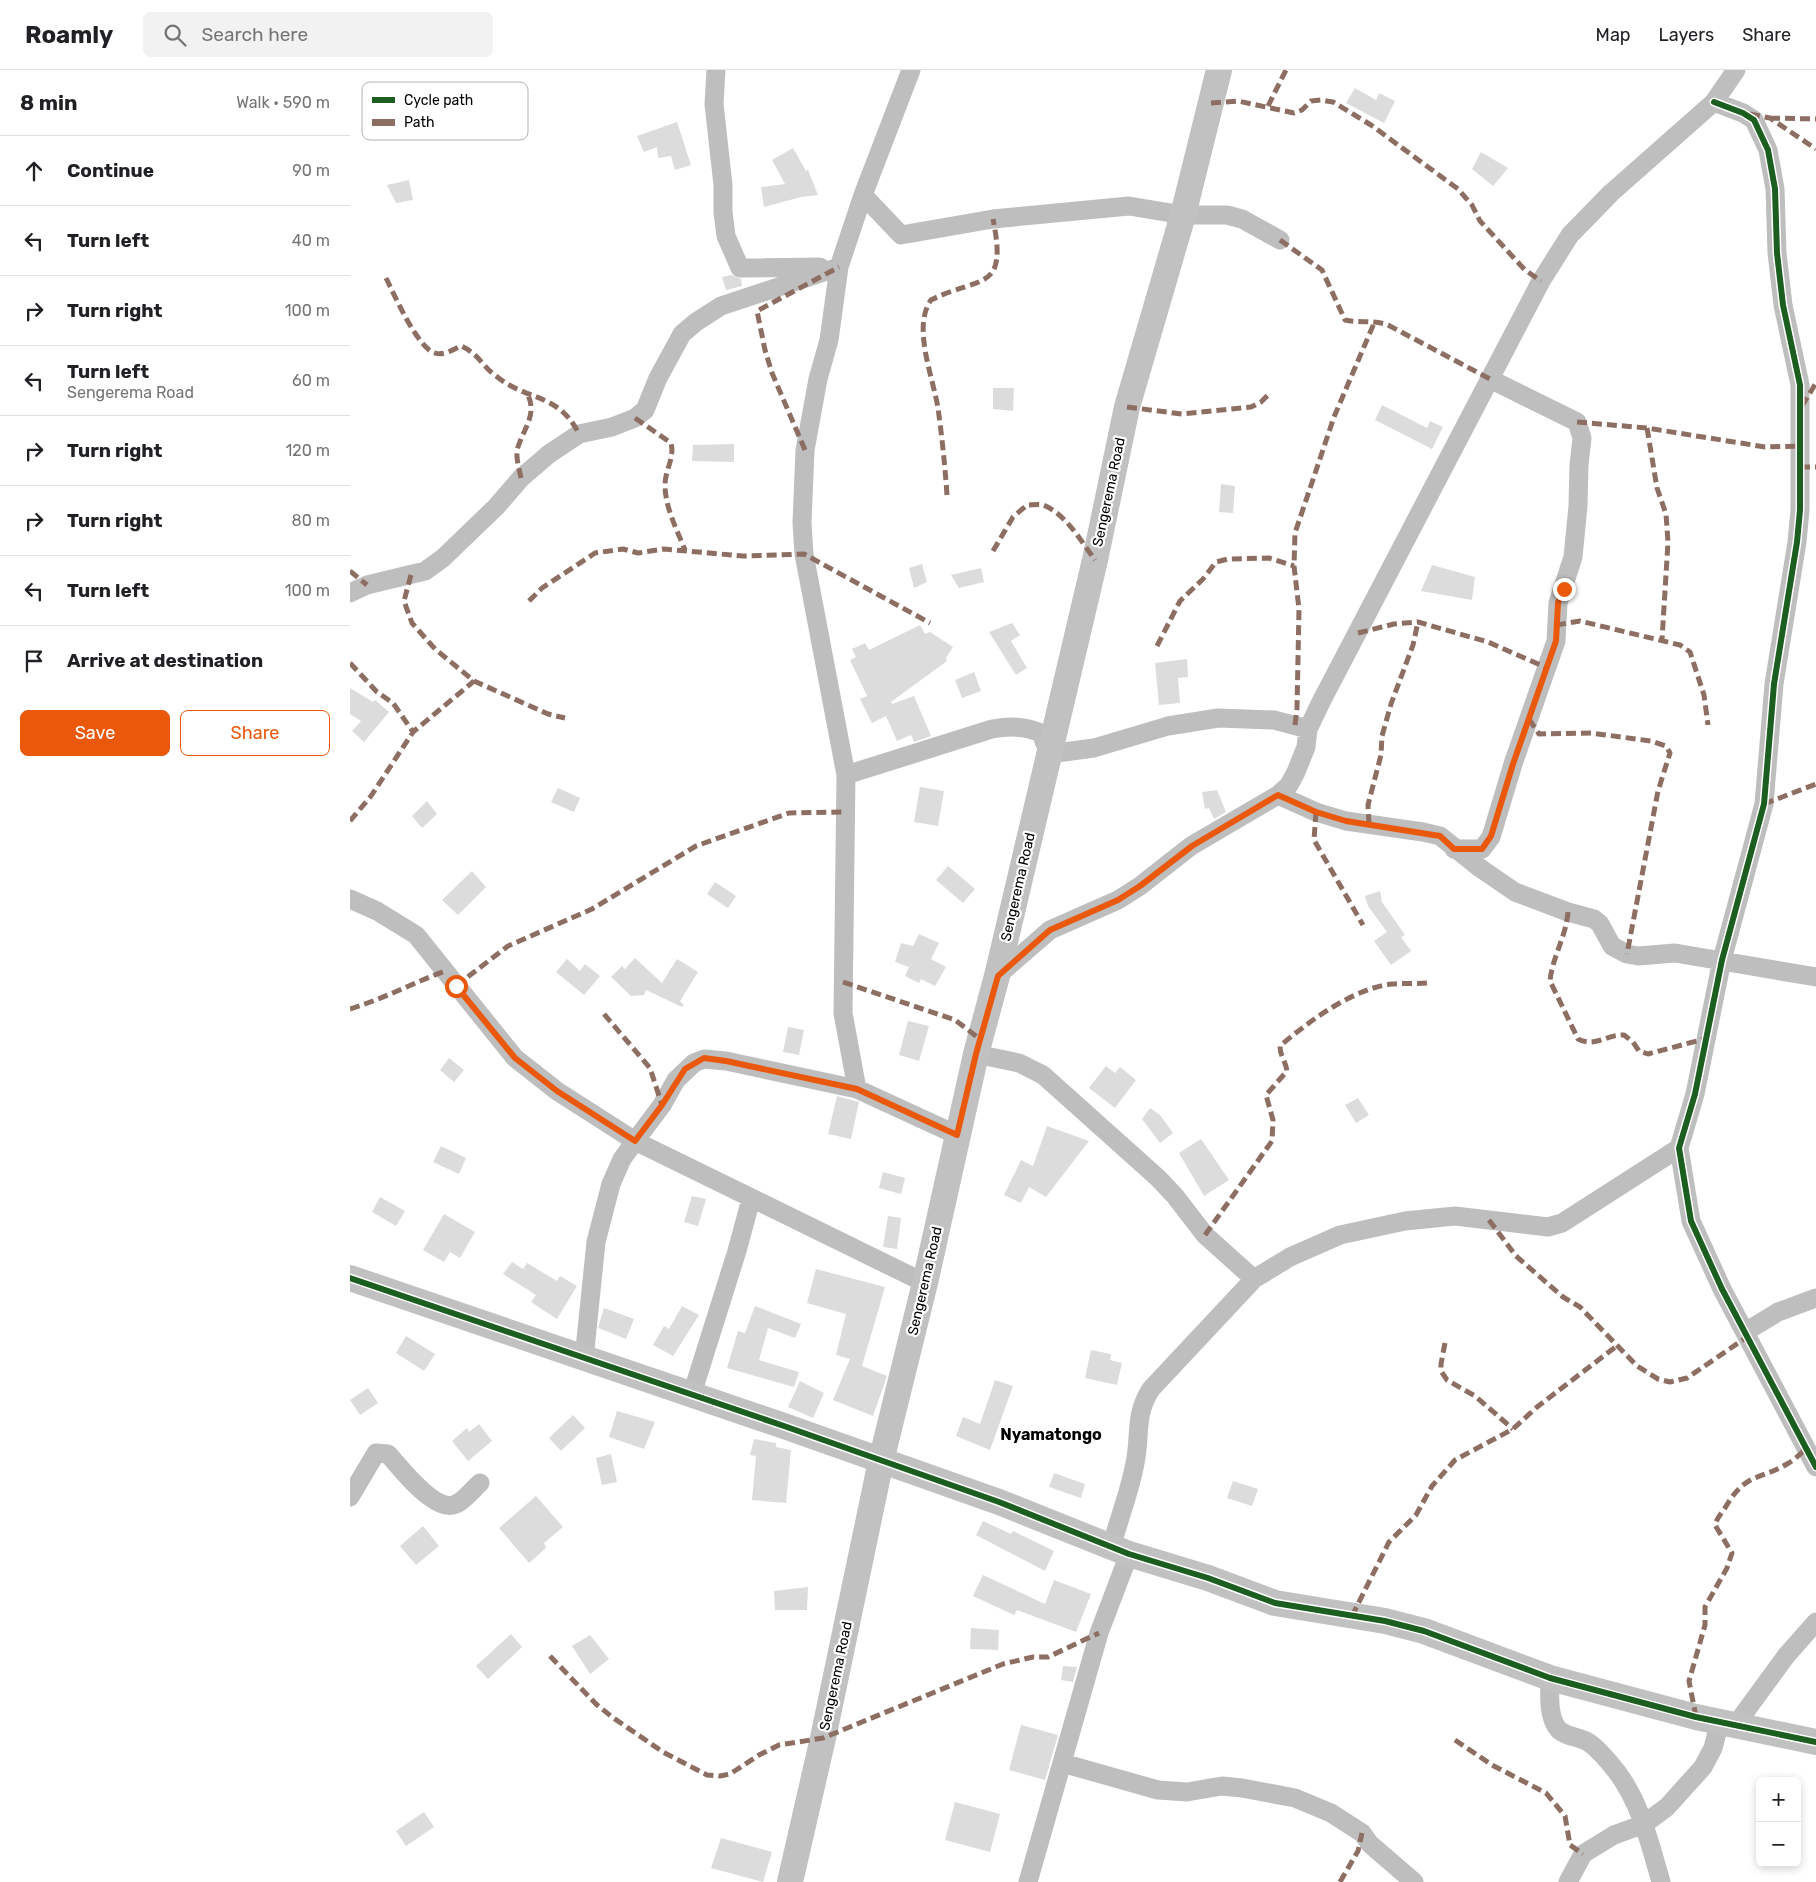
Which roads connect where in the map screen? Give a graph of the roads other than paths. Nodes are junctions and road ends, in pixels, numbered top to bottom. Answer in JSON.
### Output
{"nodes":[{"id":1,"x":716,"y":70,"type":"edge"},
{"id":2,"x":911,"y":70,"type":"edge"},
{"id":3,"x":1219,"y":70,"type":"edge"},
{"id":4,"x":1736,"y":70,"type":"edge"},
{"id":5,"x":1714,"y":102,"type":"junction"},
{"id":6,"x":862,"y":195,"type":"junction"},
{"id":7,"x":1183,"y":215,"type":"junction"},
{"id":8,"x":1280,"y":240,"type":"dead end"},
{"id":9,"x":839,"y":267,"type":"junction"},
{"id":10,"x":1490,"y":378,"type":"junction"},
{"id":11,"x":350,"y":593,"type":"edge"},
{"id":12,"x":1308,"y":729,"type":"junction"},
{"id":13,"x":1049,"y":754,"type":"junction"},
{"id":14,"x":846,"y":776,"type":"junction"},
{"id":15,"x":1278,"y":795,"type":"junction"},
{"id":16,"x":1454,"y":849,"type":"junction"},
{"id":17,"x":350,"y":899,"type":"edge"},
{"id":18,"x":1722,"y":960,"type":"junction"},
{"id":19,"x":998,"y":976,"type":"junction"},
{"id":20,"x":1816,"y":977,"type":"edge"},
{"id":21,"x":976,"y":1054,"type":"junction"},
{"id":22,"x":857,"y":1089,"type":"junction"},
{"id":23,"x":957,"y":1135,"type":"junction"},
{"id":24,"x":635,"y":1141,"type":"junction"},
{"id":25,"x":1679,"y":1148,"type":"junction"},
{"id":26,"x":750,"y":1199,"type":"junction"},
{"id":27,"x":350,"y":1278,"type":"edge"},
{"id":28,"x":1254,"y":1280,"type":"junction"},
{"id":29,"x":925,"y":1283,"type":"junction"},
{"id":30,"x":1816,"y":1298,"type":"edge"},
{"id":31,"x":1745,"y":1332,"type":"junction"},
{"id":32,"x":584,"y":1359,"type":"junction"},
{"id":33,"x":692,"y":1394,"type":"junction"},
{"id":34,"x":881,"y":1461,"type":"junction"},
{"id":35,"x":1816,"y":1467,"type":"edge"},
{"id":36,"x":480,"y":1483,"type":"dead end"},
{"id":37,"x":350,"y":1497,"type":"edge"},
{"id":38,"x":1120,"y":1549,"type":"junction"},
{"id":39,"x":1816,"y":1622,"type":"edge"},
{"id":40,"x":1550,"y":1678,"type":"junction"},
{"id":41,"x":1728,"y":1722,"type":"junction"},
{"id":42,"x":1816,"y":1742,"type":"edge"},
{"id":43,"x":1062,"y":1763,"type":"junction"},
{"id":44,"x":1644,"y":1824,"type":"junction"},
{"id":45,"x":790,"y":1882,"type":"edge"},
{"id":46,"x":1028,"y":1882,"type":"edge"},
{"id":47,"x":1414,"y":1882,"type":"edge"},
{"id":48,"x":1568,"y":1882,"type":"edge"},
{"id":49,"x":1661,"y":1882,"type":"edge"}],
"edges":[{"from":1,"to":9,"type":"street"},
{"from":2,"to":6,"type":"street"},
{"from":3,"to":7,"type":"main road","name":"Sengerema Road"},
{"from":4,"to":5,"type":"street"},
{"from":5,"to":10,"type":"street"},
{"from":5,"to":18,"type":"street"},
{"from":6,"to":7,"type":"street"},
{"from":6,"to":9,"type":"street"},
{"from":7,"to":8,"type":"street"},
{"from":7,"to":13,"type":"main road","name":"Sengerema Road"},
{"from":9,"to":11,"type":"street"},
{"from":9,"to":14,"type":"street"},
{"from":10,"to":12,"type":"street"},
{"from":10,"to":16,"type":"street"},
{"from":12,"to":13,"type":"street"},
{"from":12,"to":15,"type":"street"},
{"from":13,"to":14,"type":"street"},
{"from":13,"to":19,"type":"main road","name":"Sengerema Road"},
{"from":14,"to":22,"type":"street"},
{"from":15,"to":16,"type":"street"},
{"from":15,"to":19,"type":"street"},
{"from":16,"to":18,"type":"street"},
{"from":17,"to":24,"type":"street"},
{"from":18,"to":20,"type":"street"},
{"from":18,"to":25,"type":"street"},
{"from":19,"to":21,"type":"main road","name":"Sengerema Road"},
{"from":21,"to":23,"type":"main road","name":"Sengerema Road"},
{"from":21,"to":28,"type":"street"},
{"from":22,"to":23,"type":"street"},
{"from":22,"to":24,"type":"street"},
{"from":23,"to":29,"type":"main road","name":"Sengerema Road"},
{"from":24,"to":26,"type":"street"},
{"from":24,"to":32,"type":"street"},
{"from":25,"to":28,"type":"street"},
{"from":25,"to":31,"type":"street"},
{"from":26,"to":29,"type":"street"},
{"from":26,"to":33,"type":"street"},
{"from":27,"to":32,"type":"main road"},
{"from":28,"to":38,"type":"street"},
{"from":29,"to":34,"type":"main road","name":"Sengerema Road"},
{"from":30,"to":31,"type":"street"},
{"from":31,"to":35,"type":"street"},
{"from":32,"to":33,"type":"main road"},
{"from":33,"to":34,"type":"main road"},
{"from":34,"to":38,"type":"main road"},
{"from":34,"to":45,"type":"main road","name":"Sengerema Road"},
{"from":36,"to":37,"type":"street"},
{"from":38,"to":40,"type":"main road"},
{"from":38,"to":43,"type":"street"},
{"from":39,"to":41,"type":"street"},
{"from":40,"to":41,"type":"main road"},
{"from":40,"to":44,"type":"street"},
{"from":41,"to":42,"type":"main road"},
{"from":41,"to":44,"type":"street"},
{"from":43,"to":46,"type":"street"},
{"from":43,"to":47,"type":"street"},
{"from":44,"to":48,"type":"street"},
{"from":44,"to":49,"type":"street"}]}
